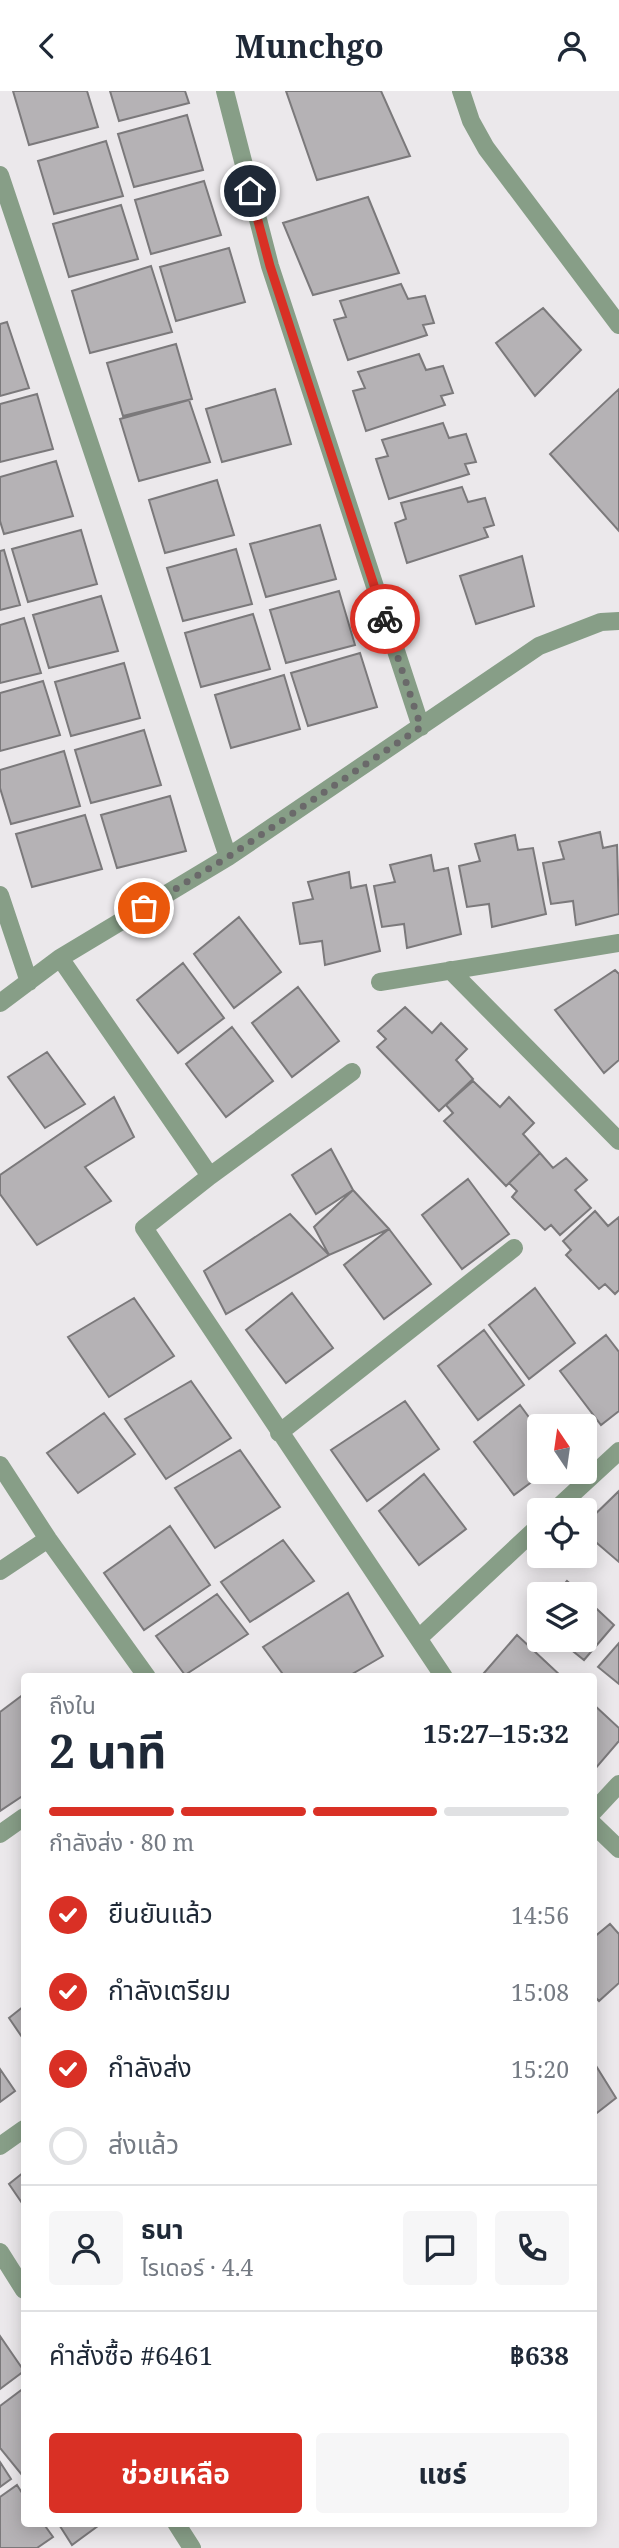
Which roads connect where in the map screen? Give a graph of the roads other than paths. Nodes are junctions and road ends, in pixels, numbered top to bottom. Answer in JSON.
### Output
{"nodes":[{"id":1,"x":225,"y":91,"type":"edge"},
{"id":2,"x":461,"y":91,"type":"edge"},
{"id":3,"x":0,"y":175,"type":"edge"},
{"id":4,"x":619,"y":325,"type":"edge"},
{"id":5,"x":619,"y":621,"type":"edge"},
{"id":6,"x":421,"y":727,"type":"junction"},
{"id":7,"x":228,"y":857,"type":"junction"},
{"id":8,"x":0,"y":895,"type":"edge"},
{"id":9,"x":619,"y":943,"type":"edge"},
{"id":10,"x":60,"y":958,"type":"junction"},
{"id":11,"x":450,"y":970,"type":"junction"},
{"id":12,"x":29,"y":982,"type":"junction"},
{"id":13,"x":380,"y":982,"type":"dead end"},
{"id":14,"x":0,"y":1003,"type":"edge"},
{"id":15,"x":352,"y":1072,"type":"dead end"},
{"id":16,"x":619,"y":1141,"type":"edge"},
{"id":17,"x":210,"y":1176,"type":"junction"},
{"id":18,"x":514,"y":1248,"type":"dead end"},
{"id":19,"x":279,"y":1433,"type":"junction"},
{"id":20,"x":619,"y":1451,"type":"edge"},
{"id":21,"x":0,"y":1465,"type":"edge"},
{"id":22,"x":568,"y":1498,"type":"edge"},
{"id":23,"x":527,"y":1537,"type":"edge"},
{"id":24,"x":48,"y":1539,"type":"junction"},
{"id":25,"x":0,"y":1571,"type":"edge"},
{"id":26,"x":420,"y":1637,"type":"junction"},
{"id":27,"x":144,"y":1673,"type":"edge"},
{"id":28,"x":442,"y":1673,"type":"edge"},
{"id":29,"x":619,"y":1784,"type":"edge"},
{"id":30,"x":597,"y":1808,"type":"edge"},
{"id":31,"x":21,"y":1819,"type":"edge"},
{"id":32,"x":597,"y":1828,"type":"edge"},
{"id":33,"x":0,"y":1834,"type":"edge"},
{"id":34,"x":619,"y":1849,"type":"edge"},
{"id":35,"x":21,"y":2131,"type":"edge"},
{"id":36,"x":0,"y":2146,"type":"edge"},
{"id":37,"x":0,"y":2252,"type":"edge"},
{"id":38,"x":21,"y":2285,"type":"edge"},
{"id":39,"x":179,"y":2527,"type":"edge"},
{"id":40,"x":192,"y":2548,"type":"edge"}],
"edges":[{"from":1,"to":6,"type":"street"},
{"from":2,"to":4,"type":"street"},
{"from":3,"to":7,"type":"street"},
{"from":5,"to":6,"type":"street"},
{"from":6,"to":7,"type":"street"},
{"from":7,"to":10,"type":"street"},
{"from":8,"to":12,"type":"street"},
{"from":9,"to":11,"type":"street"},
{"from":10,"to":12,"type":"street"},
{"from":10,"to":17,"type":"street"},
{"from":11,"to":13,"type":"street"},
{"from":11,"to":16,"type":"street"},
{"from":12,"to":14,"type":"street"},
{"from":15,"to":17,"type":"street"},
{"from":17,"to":19,"type":"street"},
{"from":18,"to":19,"type":"street"},
{"from":19,"to":26,"type":"street"},
{"from":20,"to":22,"type":"street"},
{"from":21,"to":24,"type":"street"},
{"from":23,"to":26,"type":"street"},
{"from":24,"to":25,"type":"street"},
{"from":24,"to":27,"type":"street"},
{"from":26,"to":28,"type":"street"},
{"from":29,"to":30,"type":"street"},
{"from":31,"to":33,"type":"street"},
{"from":32,"to":34,"type":"street"},
{"from":35,"to":36,"type":"street"},
{"from":37,"to":38,"type":"street"},
{"from":39,"to":40,"type":"street"}]}
